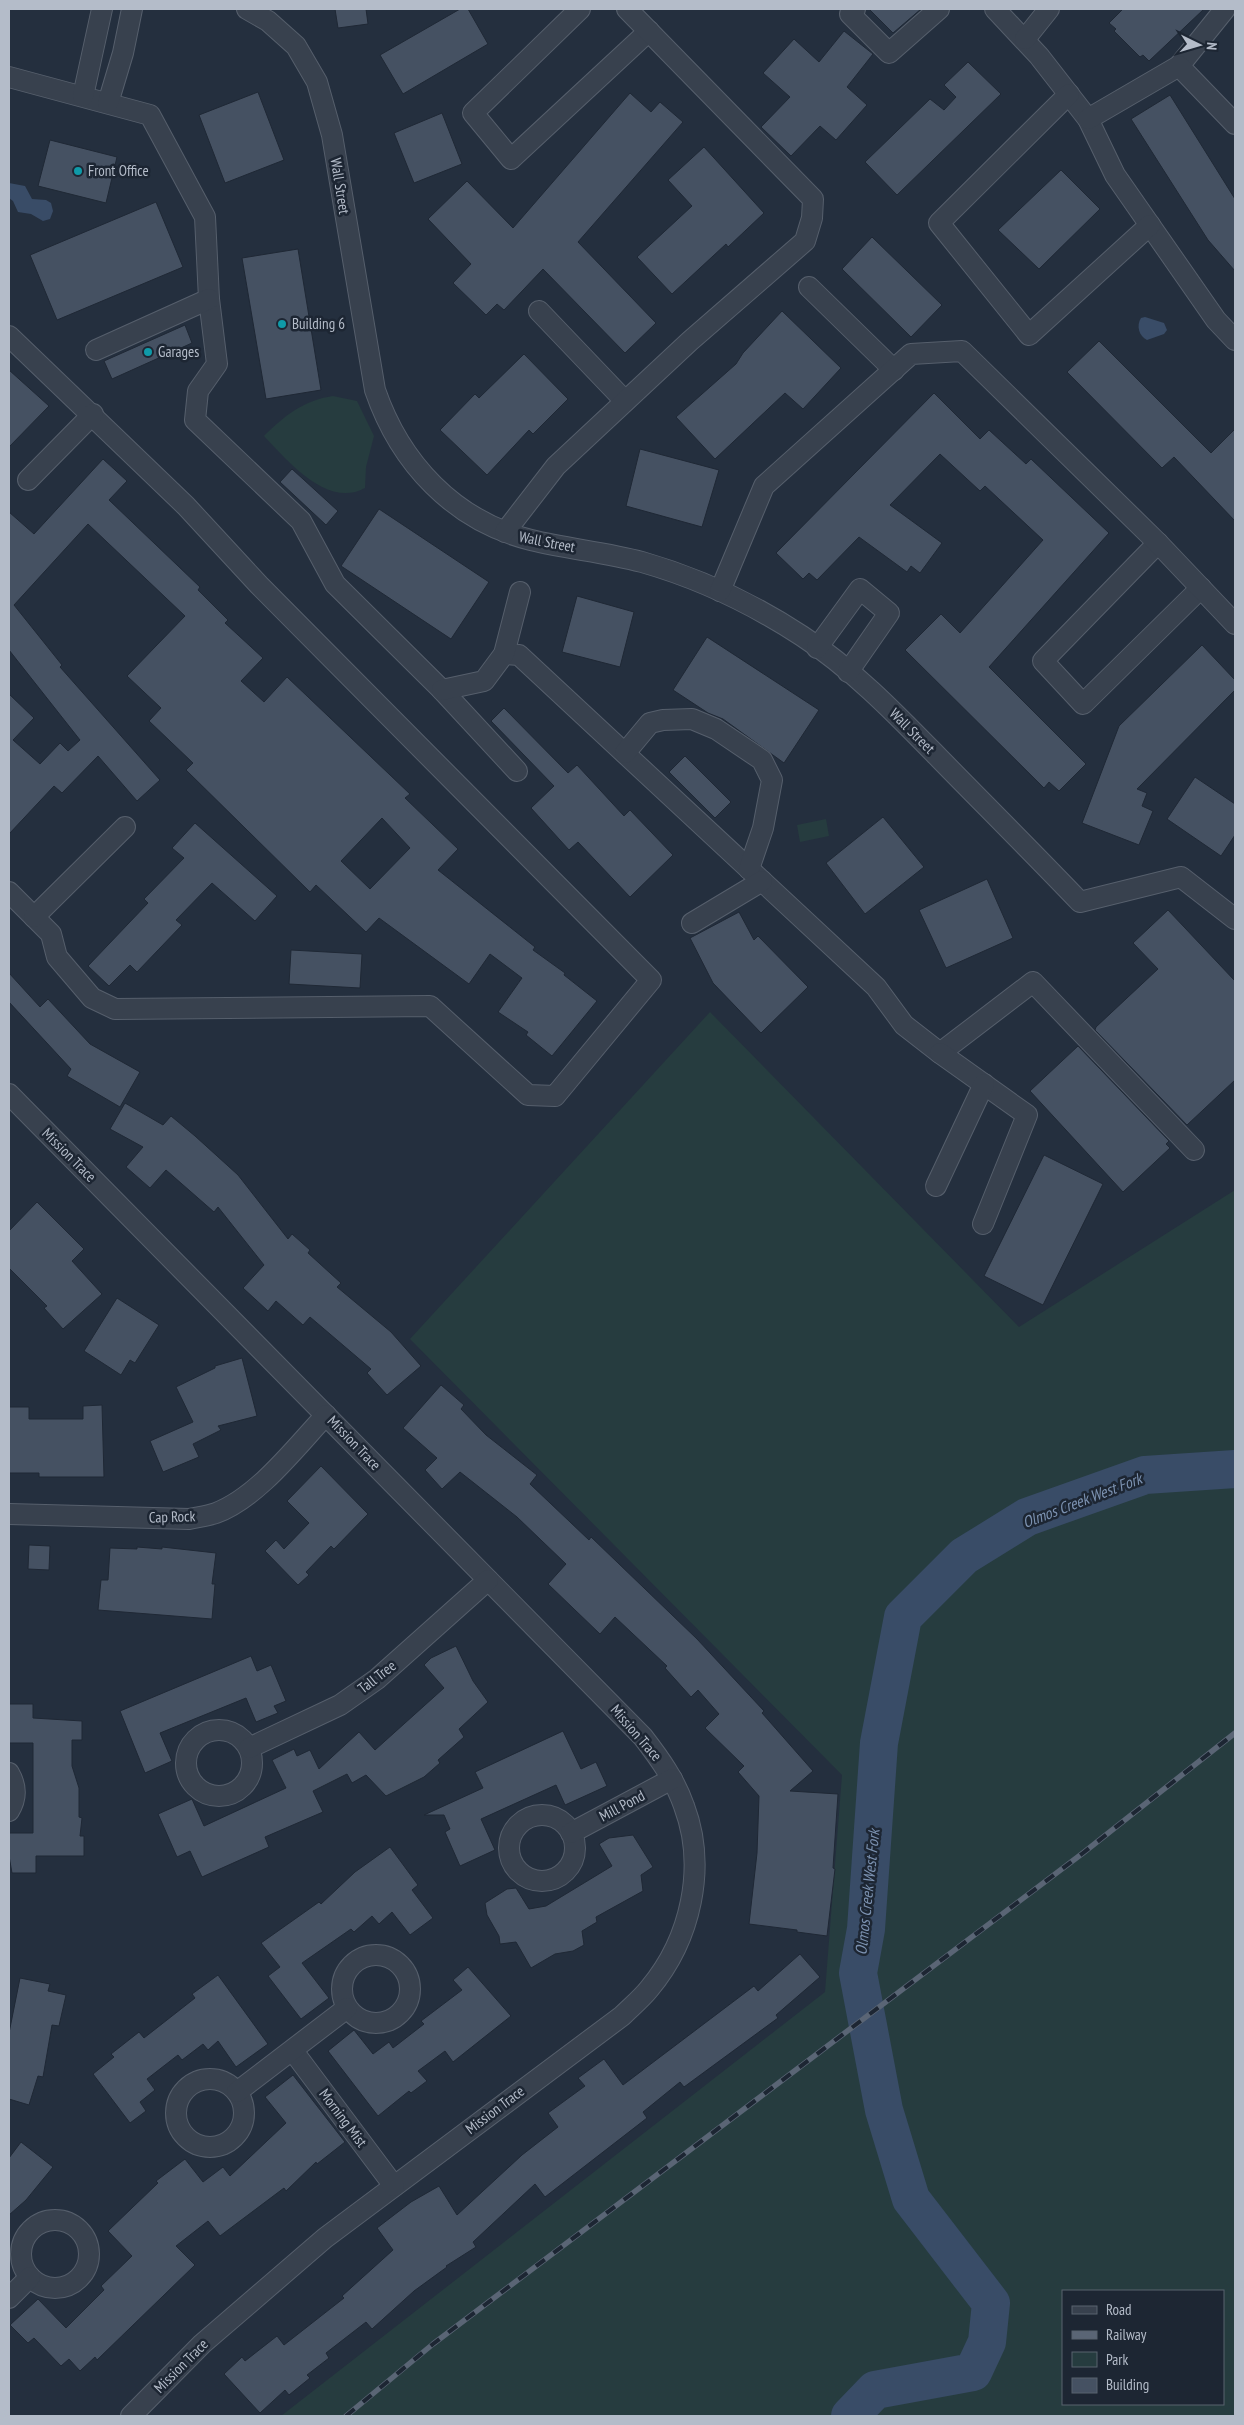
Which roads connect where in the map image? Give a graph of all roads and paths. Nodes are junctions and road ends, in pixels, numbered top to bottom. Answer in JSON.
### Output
{"nodes":[{"id":1,"x":102,"y":9,"type":"edge"},
{"id":2,"x":132,"y":9,"type":"edge"},
{"id":3,"x":247,"y":9,"type":"edge"},
{"id":4,"x":580,"y":9,"type":"edge"},
{"id":5,"x":627,"y":9,"type":"edge"},
{"id":6,"x":855,"y":9,"type":"edge"},
{"id":7,"x":938,"y":9,"type":"edge"},
{"id":8,"x":995,"y":9,"type":"edge"},
{"id":9,"x":1049,"y":9,"type":"edge"},
{"id":10,"x":1225,"y":9,"type":"edge"},
{"id":11,"x":649,"y":31,"type":"junction"},
{"id":12,"x":1025,"y":39,"type":"junction"},
{"id":13,"x":1179,"y":66,"type":"junction"},
{"id":14,"x":9,"y":78,"type":"edge"},
{"id":15,"x":1069,"y":94,"type":"junction"},
{"id":16,"x":83,"y":96,"type":"junction"},
{"id":17,"x":108,"y":103,"type":"junction"},
{"id":18,"x":1088,"y":119,"type":"junction"},
{"id":19,"x":1235,"y":124,"type":"edge"},
{"id":20,"x":1150,"y":225,"type":"junction"},
{"id":21,"x":809,"y":287,"type":"dead end"},
{"id":22,"x":209,"y":299,"type":"junction"},
{"id":23,"x":539,"y":311,"type":"dead end"},
{"id":24,"x":9,"y":336,"type":"edge"},
{"id":25,"x":1235,"y":340,"type":"edge"},
{"id":26,"x":96,"y":350,"type":"dead end"},
{"id":27,"x":894,"y":370,"type":"junction"},
{"id":28,"x":625,"y":401,"type":"junction"},
{"id":29,"x":93,"y":414,"type":"junction"},
{"id":30,"x":28,"y":480,"type":"dead end"},
{"id":31,"x":505,"y":532,"type":"junction"},
{"id":32,"x":1158,"y":543,"type":"junction"},
{"id":33,"x":1201,"y":588,"type":"junction"},
{"id":34,"x":720,"y":591,"type":"junction"},
{"id":35,"x":520,"y":592,"type":"dead end"},
{"id":36,"x":1235,"y":624,"type":"edge"},
{"id":37,"x":817,"y":648,"type":"junction"},
{"id":38,"x":504,"y":654,"type":"junction"},
{"id":39,"x":848,"y":672,"type":"junction"},
{"id":40,"x":442,"y":690,"type":"junction"},
{"id":41,"x":625,"y":753,"type":"junction"},
{"id":42,"x":517,"y":771,"type":"dead end"},
{"id":43,"x":125,"y":827,"type":"dead end"},
{"id":44,"x":756,"y":875,"type":"junction"},
{"id":45,"x":9,"y":892,"type":"edge"},
{"id":46,"x":34,"y":917,"type":"junction"},
{"id":47,"x":1235,"y":919,"type":"edge"},
{"id":48,"x":692,"y":923,"type":"dead end"},
{"id":49,"x":940,"y":1053,"type":"junction"},
{"id":50,"x":984,"y":1084,"type":"junction"},
{"id":51,"x":9,"y":1094,"type":"edge"},
{"id":52,"x":1194,"y":1150,"type":"dead end"},
{"id":53,"x":936,"y":1186,"type":"dead end"},
{"id":54,"x":983,"y":1224,"type":"dead end"},
{"id":55,"x":326,"y":1415,"type":"junction"},
{"id":56,"x":9,"y":1514,"type":"edge"},
{"id":57,"x":488,"y":1580,"type":"junction"},
{"id":58,"x":249,"y":1748,"type":"dead end"},
{"id":59,"x":9,"y":1773,"type":"edge"},
{"id":60,"x":672,"y":1779,"type":"junction"},
{"id":61,"x":9,"y":1811,"type":"edge"},
{"id":62,"x":571,"y":1833,"type":"dead end"},
{"id":63,"x":347,"y":2008,"type":"dead end"},
{"id":64,"x":293,"y":2051,"type":"junction"},
{"id":65,"x":237,"y":2092,"type":"dead end"},
{"id":66,"x":394,"y":2186,"type":"junction"},
{"id":67,"x":30,"y":2277,"type":"dead end"},
{"id":68,"x":9,"y":2298,"type":"edge"},
{"id":69,"x":131,"y":2416,"type":"edge"}],
"edges":[{"from":1,"to":16,"type":"street"},
{"from":2,"to":17,"type":"street"},
{"from":3,"to":31,"type":"street","name":"Wall Street"},
{"from":4,"to":11,"type":"street"},
{"from":5,"to":11,"type":"street"},
{"from":6,"to":7,"type":"street"},
{"from":8,"to":12,"type":"street"},
{"from":9,"to":12,"type":"street"},
{"from":10,"to":13,"type":"street"},
{"from":11,"to":28,"type":"street"},
{"from":12,"to":15,"type":"street"},
{"from":13,"to":18,"type":"street"},
{"from":13,"to":19,"type":"street"},
{"from":14,"to":16,"type":"street"},
{"from":15,"to":18,"type":"street"},
{"from":15,"to":20,"type":"street"},
{"from":16,"to":17,"type":"street"},
{"from":17,"to":22,"type":"street"},
{"from":18,"to":20,"type":"street"},
{"from":20,"to":25,"type":"street"},
{"from":21,"to":27,"type":"street"},
{"from":22,"to":26,"type":"street"},
{"from":22,"to":40,"type":"street"},
{"from":23,"to":28,"type":"street"},
{"from":24,"to":29,"type":"street"},
{"from":27,"to":32,"type":"street"},
{"from":27,"to":34,"type":"street"},
{"from":28,"to":31,"type":"street"},
{"from":29,"to":30,"type":"street"},
{"from":29,"to":46,"type":"street"},
{"from":31,"to":34,"type":"street","name":"Wall Street"},
{"from":32,"to":33,"type":"street"},
{"from":32,"to":33,"type":"street"},
{"from":33,"to":36,"type":"street"},
{"from":34,"to":37,"type":"street","name":"Wall Street"},
{"from":35,"to":38,"type":"street"},
{"from":37,"to":39,"type":"street","name":"Wall Street"},
{"from":37,"to":39,"type":"street"},
{"from":38,"to":40,"type":"street"},
{"from":38,"to":41,"type":"street"},
{"from":39,"to":47,"type":"street","name":"Wall Street"},
{"from":40,"to":42,"type":"street"},
{"from":41,"to":44,"type":"street"},
{"from":41,"to":44,"type":"street"},
{"from":43,"to":46,"type":"street"},
{"from":44,"to":48,"type":"street"},
{"from":44,"to":49,"type":"street"},
{"from":45,"to":46,"type":"street"},
{"from":49,"to":50,"type":"street"},
{"from":49,"to":52,"type":"street"},
{"from":50,"to":53,"type":"street"},
{"from":50,"to":54,"type":"street"},
{"from":51,"to":55,"type":"street","name":"Mission Trace"},
{"from":55,"to":56,"type":"street","name":"Cap Rock"},
{"from":55,"to":57,"type":"street","name":"Mission Trace"},
{"from":57,"to":58,"type":"street","name":"Tall Tree"},
{"from":57,"to":60,"type":"street","name":"Mission Trace"},
{"from":59,"to":61,"type":"street"},
{"from":60,"to":62,"type":"street","name":"Mill Pond"},
{"from":60,"to":66,"type":"street","name":"Mission Trace"},
{"from":63,"to":64,"type":"street"},
{"from":64,"to":65,"type":"street"},
{"from":64,"to":66,"type":"street","name":"Morning Mist"},
{"from":66,"to":69,"type":"street","name":"Mission Trace"},
{"from":67,"to":68,"type":"street"}]}
